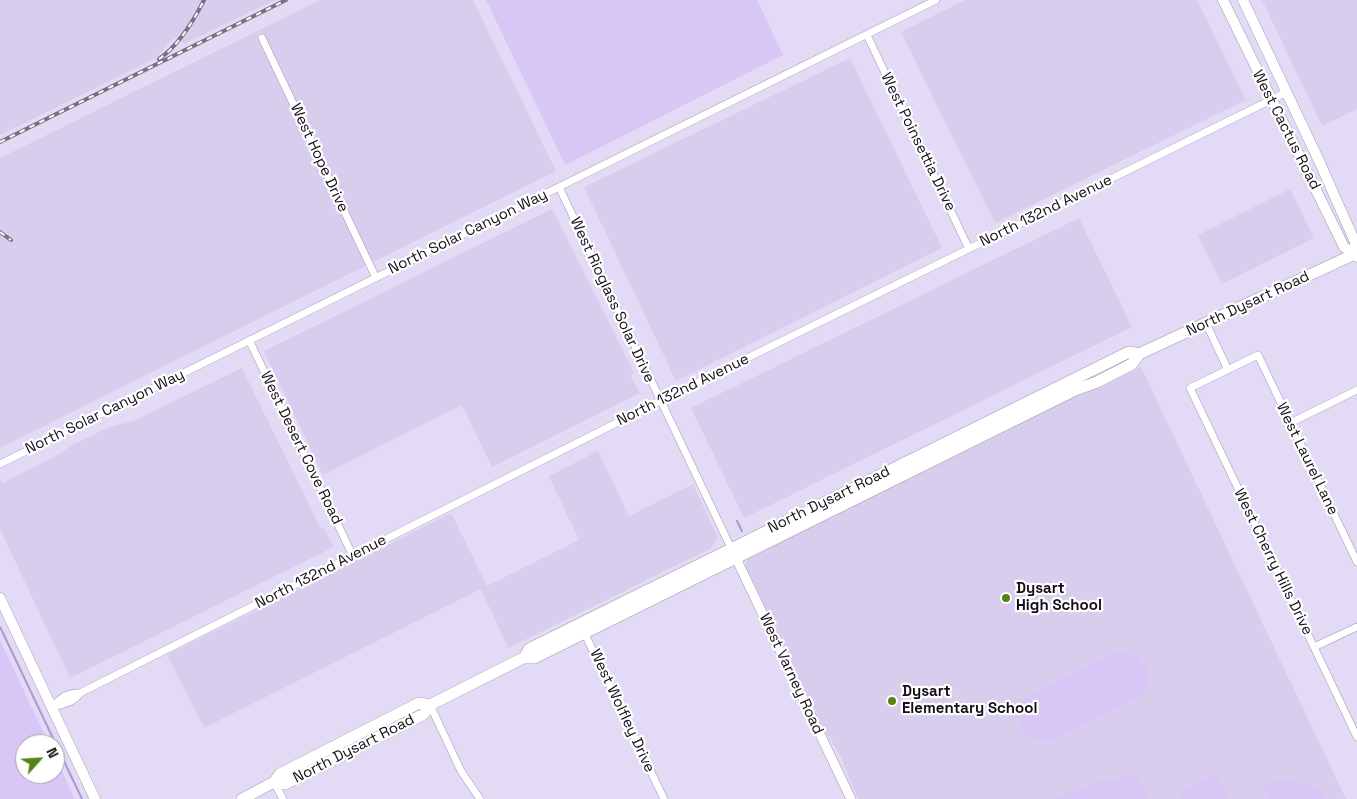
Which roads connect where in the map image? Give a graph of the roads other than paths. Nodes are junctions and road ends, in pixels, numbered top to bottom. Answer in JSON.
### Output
{"nodes":[{"id":1,"x":936,"y":0,"type":"edge"},
{"id":2,"x":1223,"y":0,"type":"edge"},
{"id":3,"x":1243,"y":0,"type":"edge"},
{"id":4,"x":867,"y":35,"type":"junction"},
{"id":5,"x":262,"y":38,"type":"dead end"},
{"id":6,"x":1287,"y":92,"type":"junction"},
{"id":7,"x":1270,"y":100,"type":"junction"},
{"id":8,"x":558,"y":187,"type":"junction"},
{"id":9,"x":969,"y":249,"type":"junction"},
{"id":10,"x":1356,"y":255,"type":"edge"},
{"id":11,"x":376,"y":278,"type":"junction"},
{"id":12,"x":1206,"y":323,"type":"junction"},
{"id":13,"x":249,"y":340,"type":"junction"},
{"id":14,"x":1135,"y":359,"type":"junction"},
{"id":15,"x":1228,"y":370,"type":"junction"},
{"id":16,"x":1357,"y":390,"type":"edge"},
{"id":17,"x":660,"y":401,"type":"junction"},
{"id":18,"x":1290,"y":423,"type":"junction"},
{"id":19,"x":0,"y":464,"type":"edge"},
{"id":20,"x":733,"y":553,"type":"junction"},
{"id":21,"x":353,"y":556,"type":"junction"},
{"id":22,"x":1357,"y":562,"type":"edge"},
{"id":23,"x":0,"y":598,"type":"edge"},
{"id":24,"x":1357,"y":627,"type":"edge"},
{"id":25,"x":582,"y":628,"type":"junction"},
{"id":26,"x":1314,"y":647,"type":"junction"},
{"id":27,"x":430,"y":705,"type":"junction"},
{"id":28,"x":52,"y":707,"type":"junction"},
{"id":29,"x":1357,"y":737,"type":"edge"},
{"id":30,"x":274,"y":782,"type":"junction"},
{"id":31,"x":95,"y":799,"type":"edge"},
{"id":32,"x":242,"y":799,"type":"edge"},
{"id":33,"x":283,"y":799,"type":"edge"},
{"id":34,"x":480,"y":799,"type":"edge"},
{"id":35,"x":664,"y":799,"type":"edge"},
{"id":36,"x":852,"y":799,"type":"edge"}],
"edges":[{"from":1,"to":4,"type":"street","name":"North Solar Canyon Way"},
{"from":2,"to":7,"type":"main road","name":"West Cactus Road"},
{"from":3,"to":6,"type":"main road","name":"West Cactus Road"},
{"from":4,"to":8,"type":"street","name":"North Solar Canyon Way"},
{"from":4,"to":9,"type":"street","name":"West Poinsettia Drive"},
{"from":5,"to":11,"type":"street","name":"West Hope Drive"},
{"from":6,"to":7,"type":"street","name":"North 132nd Avenue"},
{"from":6,"to":10,"type":"main road","name":"West Cactus Road"},
{"from":7,"to":9,"type":"street","name":"North 132nd Avenue"},
{"from":7,"to":10,"type":"main road","name":"West Cactus Road"},
{"from":8,"to":11,"type":"street","name":"North Solar Canyon Way"},
{"from":8,"to":17,"type":"street","name":"West Rioglass Solar Drive"},
{"from":9,"to":17,"type":"street","name":"North 132nd Avenue"},
{"from":10,"to":12,"type":"main road","name":"North Dysart Road"},
{"from":11,"to":13,"type":"street","name":"North Solar Canyon Way"},
{"from":12,"to":14,"type":"main road","name":"North Dysart Road"},
{"from":12,"to":15,"type":"street"},
{"from":13,"to":19,"type":"street","name":"North Solar Canyon Way"},
{"from":13,"to":21,"type":"street","name":"West Desert Cove Road"},
{"from":14,"to":20,"type":"main road","name":"North Dysart Road"},
{"from":14,"to":20,"type":"main road","name":"North Dysart Road"},
{"from":15,"to":18,"type":"street","name":"West Laurel Lane"},
{"from":15,"to":26,"type":"street","name":"West Cherry Hills Drive"},
{"from":16,"to":18,"type":"street"},
{"from":17,"to":20,"type":"street","name":"West Rioglass Solar Drive"},
{"from":17,"to":21,"type":"street","name":"North 132nd Avenue"},
{"from":18,"to":22,"type":"street","name":"West Laurel Lane"},
{"from":20,"to":25,"type":"main road","name":"North Dysart Road"},
{"from":20,"to":36,"type":"street","name":"West Varney Road"},
{"from":21,"to":28,"type":"street","name":"North 132nd Avenue"},
{"from":23,"to":28,"type":"main road"},
{"from":24,"to":26,"type":"street"},
{"from":25,"to":27,"type":"main road","name":"North Dysart Road"},
{"from":25,"to":35,"type":"street","name":"West Wolfley Drive"},
{"from":26,"to":29,"type":"street","name":"West Cherry Hills Drive"},
{"from":27,"to":30,"type":"main road","name":"North Dysart Road"},
{"from":27,"to":34,"type":"street"},
{"from":28,"to":31,"type":"main road"},
{"from":30,"to":32,"type":"main road","name":"North Dysart Road"},
{"from":30,"to":33,"type":"street"}]}
